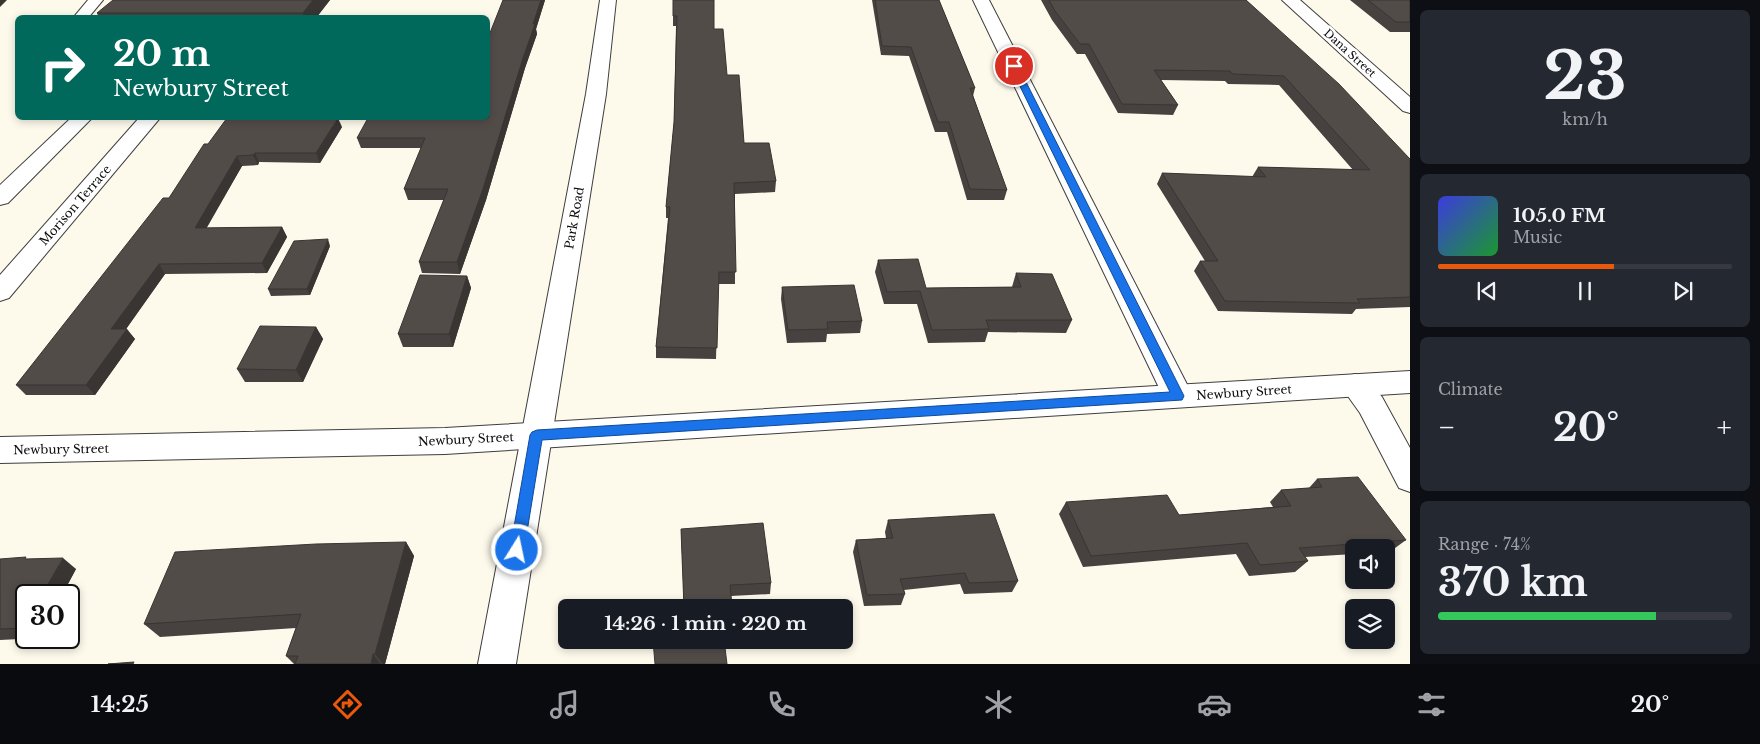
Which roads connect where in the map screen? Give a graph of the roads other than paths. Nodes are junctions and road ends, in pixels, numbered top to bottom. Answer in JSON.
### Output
{"nodes":[{"id":1,"x":96,"y":0,"type":"edge"},
{"id":2,"x":608,"y":0,"type":"edge"},
{"id":3,"x":981,"y":0,"type":"edge"},
{"id":4,"x":1290,"y":0,"type":"edge"},
{"id":5,"x":83,"y":15,"type":"edge"},
{"id":6,"x":1410,"y":107,"type":"edge"},
{"id":7,"x":80,"y":120,"type":"edge"},
{"id":8,"x":148,"y":120,"type":"edge"},
{"id":9,"x":0,"y":198,"type":"edge"},
{"id":10,"x":0,"y":292,"type":"edge"},
{"id":11,"x":1410,"y":382,"type":"edge"},
{"id":12,"x":1355,"y":385,"type":"junction"},
{"id":13,"x":1178,"y":396,"type":"junction"},
{"id":14,"x":537,"y":435,"type":"junction"},
{"id":15,"x":0,"y":450,"type":"edge"},
{"id":16,"x":1410,"y":478,"type":"edge"},
{"id":17,"x":497,"y":664,"type":"edge"}],
"edges":[{"from":1,"to":5,"type":"lane"},
{"from":2,"to":14,"type":"street","name":"Park Road"},
{"from":3,"to":13,"type":"street"},
{"from":4,"to":6,"type":"street","name":"Dana Street"},
{"from":7,"to":9,"type":"street"},
{"from":8,"to":10,"type":"street","name":"Morison Terrace"},
{"from":11,"to":12,"type":"street","name":"Newbury Street"},
{"from":12,"to":13,"type":"street","name":"Newbury Street"},
{"from":12,"to":16,"type":"street"},
{"from":13,"to":14,"type":"street","name":"Newbury Street"},
{"from":14,"to":15,"type":"street","name":"Newbury Street"},
{"from":14,"to":17,"type":"street","name":"Park Road"}]}
